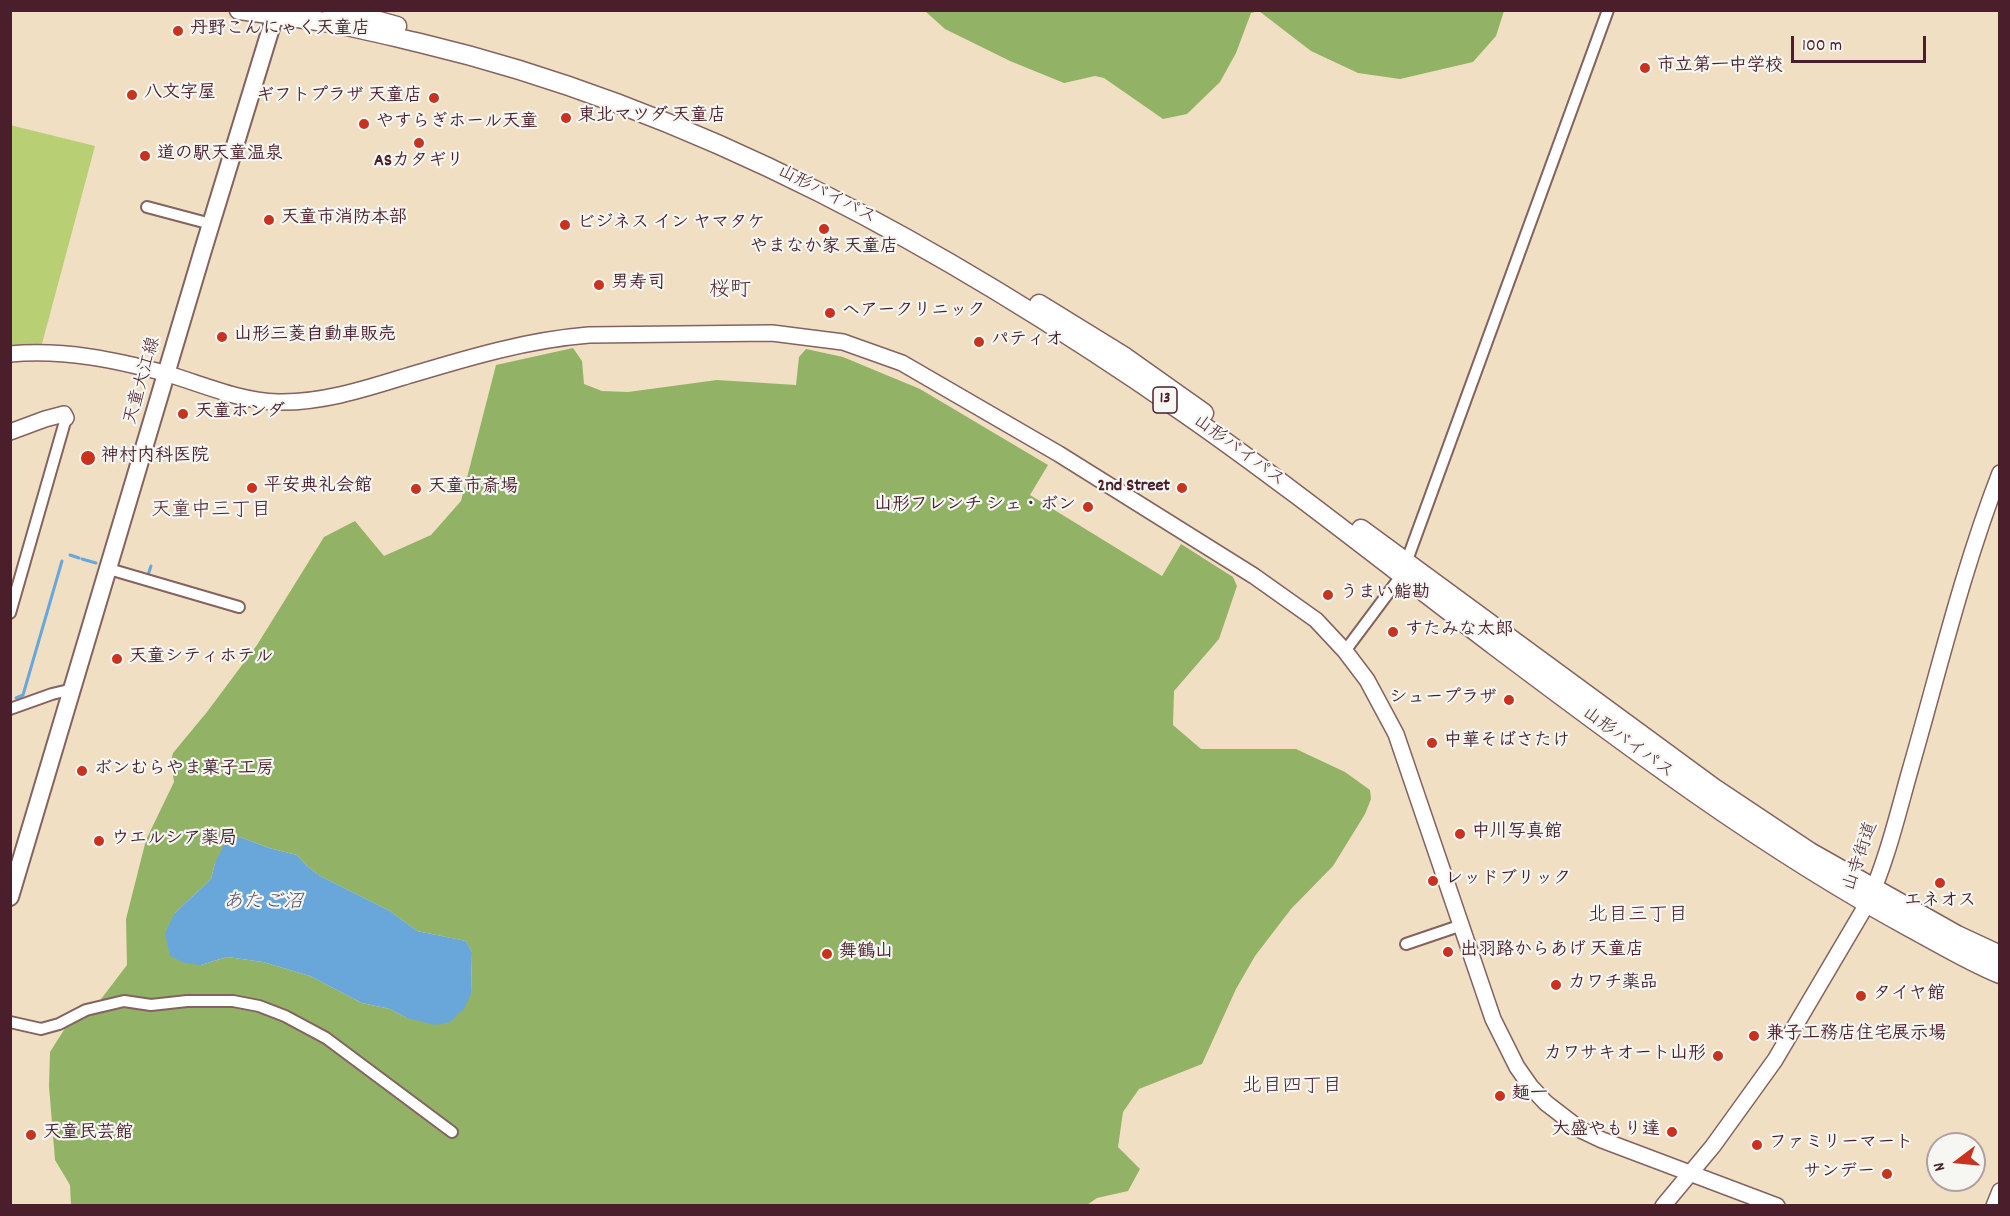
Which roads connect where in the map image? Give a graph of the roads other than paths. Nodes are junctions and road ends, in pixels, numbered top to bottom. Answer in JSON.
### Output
{"nodes":[{"id":1,"x":239,"y":10,"type":"edge"},
{"id":2,"x":332,"y":10,"type":"edge"},
{"id":3,"x":1608,"y":10,"type":"edge"},
{"id":4,"x":275,"y":15,"type":"junction"},
{"id":5,"x":147,"y":207,"type":"dead end"},
{"id":6,"x":211,"y":224,"type":"junction"},
{"id":7,"x":10,"y":354,"type":"edge"},
{"id":8,"x":167,"y":374,"type":"junction"},
{"id":9,"x":66,"y":418,"type":"joint"},
{"id":10,"x":10,"y":432,"type":"edge"},
{"id":11,"x":2000,"y":473,"type":"edge"},
{"id":12,"x":109,"y":569,"type":"junction"},
{"id":13,"x":1404,"y":569,"type":"junction"},
{"id":14,"x":239,"y":607,"type":"dead end"},
{"id":15,"x":10,"y":613,"type":"edge"},
{"id":16,"x":1345,"y":651,"type":"junction"},
{"id":17,"x":73,"y":689,"type":"junction"},
{"id":18,"x":10,"y":709,"type":"edge"},
{"id":19,"x":1870,"y":896,"type":"junction"},
{"id":20,"x":10,"y":897,"type":"edge"},
{"id":21,"x":1462,"y":925,"type":"junction"},
{"id":22,"x":1406,"y":944,"type":"dead end"},
{"id":23,"x":2000,"y":955,"type":"edge"},
{"id":24,"x":2000,"y":974,"type":"edge"},
{"id":25,"x":10,"y":1022,"type":"edge"},
{"id":26,"x":452,"y":1132,"type":"dead end"},
{"id":27,"x":1690,"y":1173,"type":"junction"},
{"id":28,"x":2000,"y":1191,"type":"edge"},
{"id":29,"x":1663,"y":1206,"type":"edge"},
{"id":30,"x":1777,"y":1206,"type":"edge"},
{"id":31,"x":1994,"y":1206,"type":"edge"}],
"edges":[{"from":1,"to":4,"type":"highway","name":"山形バイパス","number":"13"},
{"from":2,"to":13,"type":"highway","name":"山形バイパス","number":"13"},
{"from":3,"to":13,"type":"street"},
{"from":4,"to":6,"type":"main road","name":"天童大江線"},
{"from":4,"to":13,"type":"highway","name":"山形バイパス","number":"13"},
{"from":5,"to":6,"type":"street"},
{"from":6,"to":8,"type":"main road","name":"天童大江線"},
{"from":7,"to":8,"type":"street"},
{"from":8,"to":12,"type":"main road","name":"天童大江線"},
{"from":8,"to":16,"type":"street"},
{"from":9,"to":10,"type":"street"},
{"from":9,"to":15,"type":"street"},
{"from":11,"to":19,"type":"street","name":"山寺街道"},
{"from":12,"to":14,"type":"street"},
{"from":12,"to":17,"type":"main road","name":"天童大江線"},
{"from":13,"to":16,"type":"street"},
{"from":13,"to":19,"type":"highway","name":"山形バイパス","number":"13"},
{"from":16,"to":21,"type":"street"},
{"from":17,"to":18,"type":"street"},
{"from":17,"to":20,"type":"main road","name":"天童大江線"},
{"from":19,"to":23,"type":"highway","name":"山形バイパス","number":"13"},
{"from":19,"to":24,"type":"highway","name":"山形バイパス","number":"13"},
{"from":19,"to":27,"type":"street","name":"山寺街道"},
{"from":21,"to":22,"type":"street"},
{"from":21,"to":27,"type":"street"},
{"from":25,"to":26,"type":"street"},
{"from":27,"to":29,"type":"street","name":"山寺街道"},
{"from":27,"to":30,"type":"street"},
{"from":28,"to":31,"type":"street"}]}
